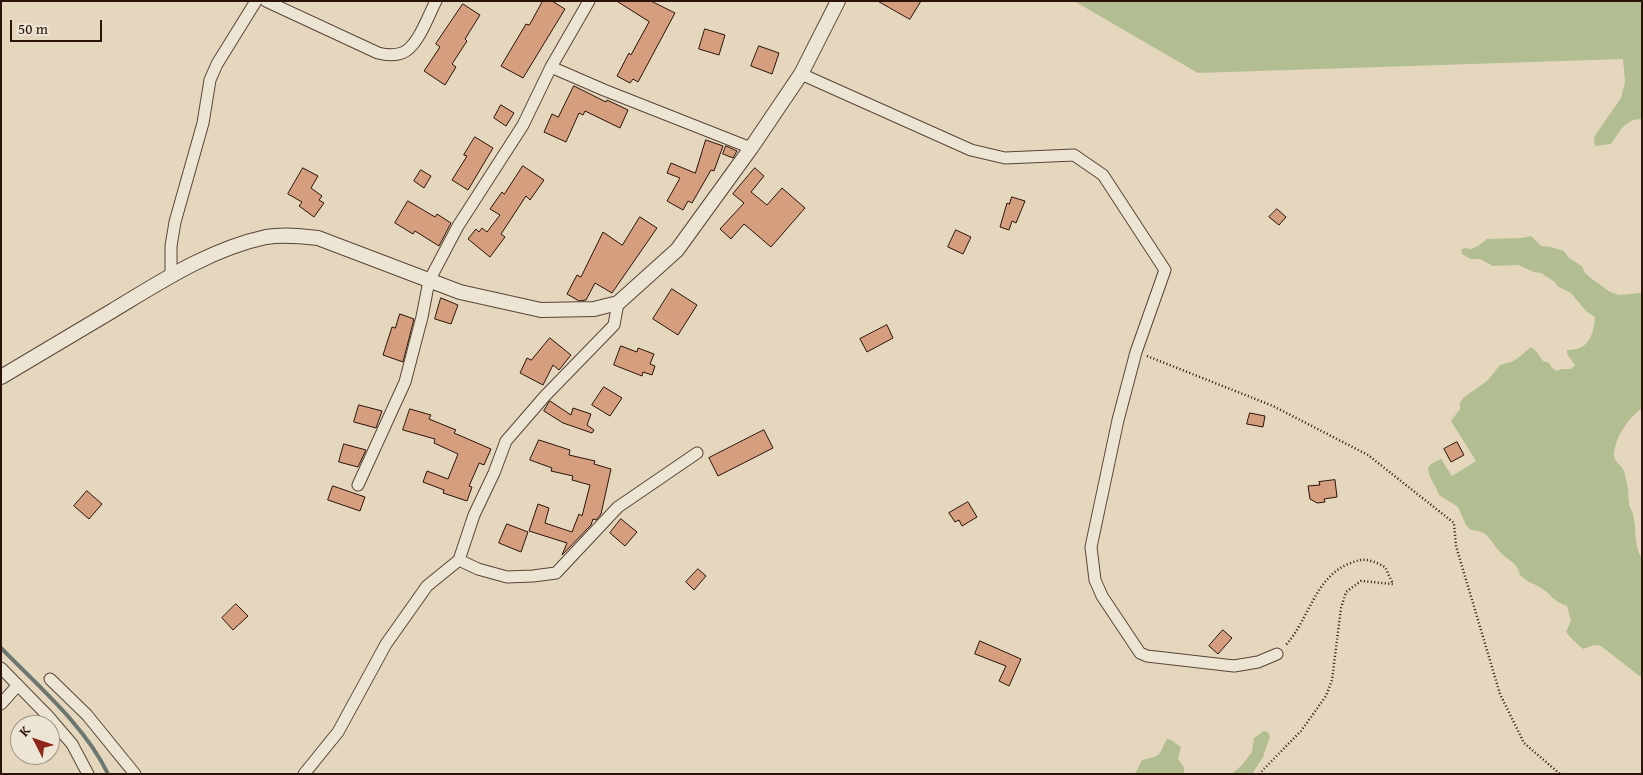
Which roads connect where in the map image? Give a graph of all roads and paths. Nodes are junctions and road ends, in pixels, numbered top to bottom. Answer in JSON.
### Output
{"nodes":[{"id":1,"x":256,"y":1,"type":"edge"},
{"id":2,"x":266,"y":1,"type":"edge"},
{"id":3,"x":436,"y":1,"type":"edge"},
{"id":4,"x":838,"y":1,"type":"edge"},
{"id":5,"x":583,"y":4,"type":"edge"},
{"id":6,"x":551,"y":67,"type":"junction"},
{"id":7,"x":801,"y":74,"type":"junction"},
{"id":8,"x":751,"y":148,"type":"junction"},
{"id":9,"x":171,"y":276,"type":"junction"},
{"id":10,"x":429,"y":281,"type":"junction"},
{"id":11,"x":618,"y":303,"type":"junction"},
{"id":12,"x":1136,"y":352,"type":"junction"},
{"id":13,"x":1,"y":378,"type":"edge"},
{"id":14,"x":697,"y":453,"type":"dead end"},
{"id":15,"x":358,"y":485,"type":"dead end"},
{"id":16,"x":459,"y":560,"type":"junction"},
{"id":17,"x":1277,"y":654,"type":"joint"},
{"id":18,"x":1,"y":668,"type":"edge"},
{"id":19,"x":50,"y":679,"type":"dead end"},
{"id":20,"x":18,"y":685,"type":"junction"},
{"id":21,"x":1,"y":704,"type":"edge"},
{"id":22,"x":88,"y":774,"type":"edge"},
{"id":23,"x":135,"y":774,"type":"edge"},
{"id":24,"x":304,"y":774,"type":"edge"},
{"id":25,"x":1259,"y":774,"type":"edge"},
{"id":26,"x":1560,"y":774,"type":"edge"}],
"edges":[{"from":1,"to":9,"type":"street"},
{"from":2,"to":3,"type":"street"},
{"from":4,"to":7,"type":"street"},
{"from":5,"to":6,"type":"street"},
{"from":6,"to":8,"type":"street"},
{"from":6,"to":10,"type":"street"},
{"from":7,"to":8,"type":"street"},
{"from":7,"to":12,"type":"street"},
{"from":8,"to":11,"type":"street"},
{"from":9,"to":10,"type":"street"},
{"from":9,"to":13,"type":"street"},
{"from":10,"to":11,"type":"street"},
{"from":10,"to":15,"type":"street"},
{"from":11,"to":16,"type":"street"},
{"from":12,"to":17,"type":"street"},
{"from":12,"to":26,"type":"path"},
{"from":14,"to":16,"type":"street"},
{"from":16,"to":24,"type":"street"},
{"from":17,"to":25,"type":"path"},
{"from":18,"to":20,"type":"street"},
{"from":19,"to":23,"type":"street"},
{"from":20,"to":21,"type":"street"},
{"from":20,"to":22,"type":"street"}]}
